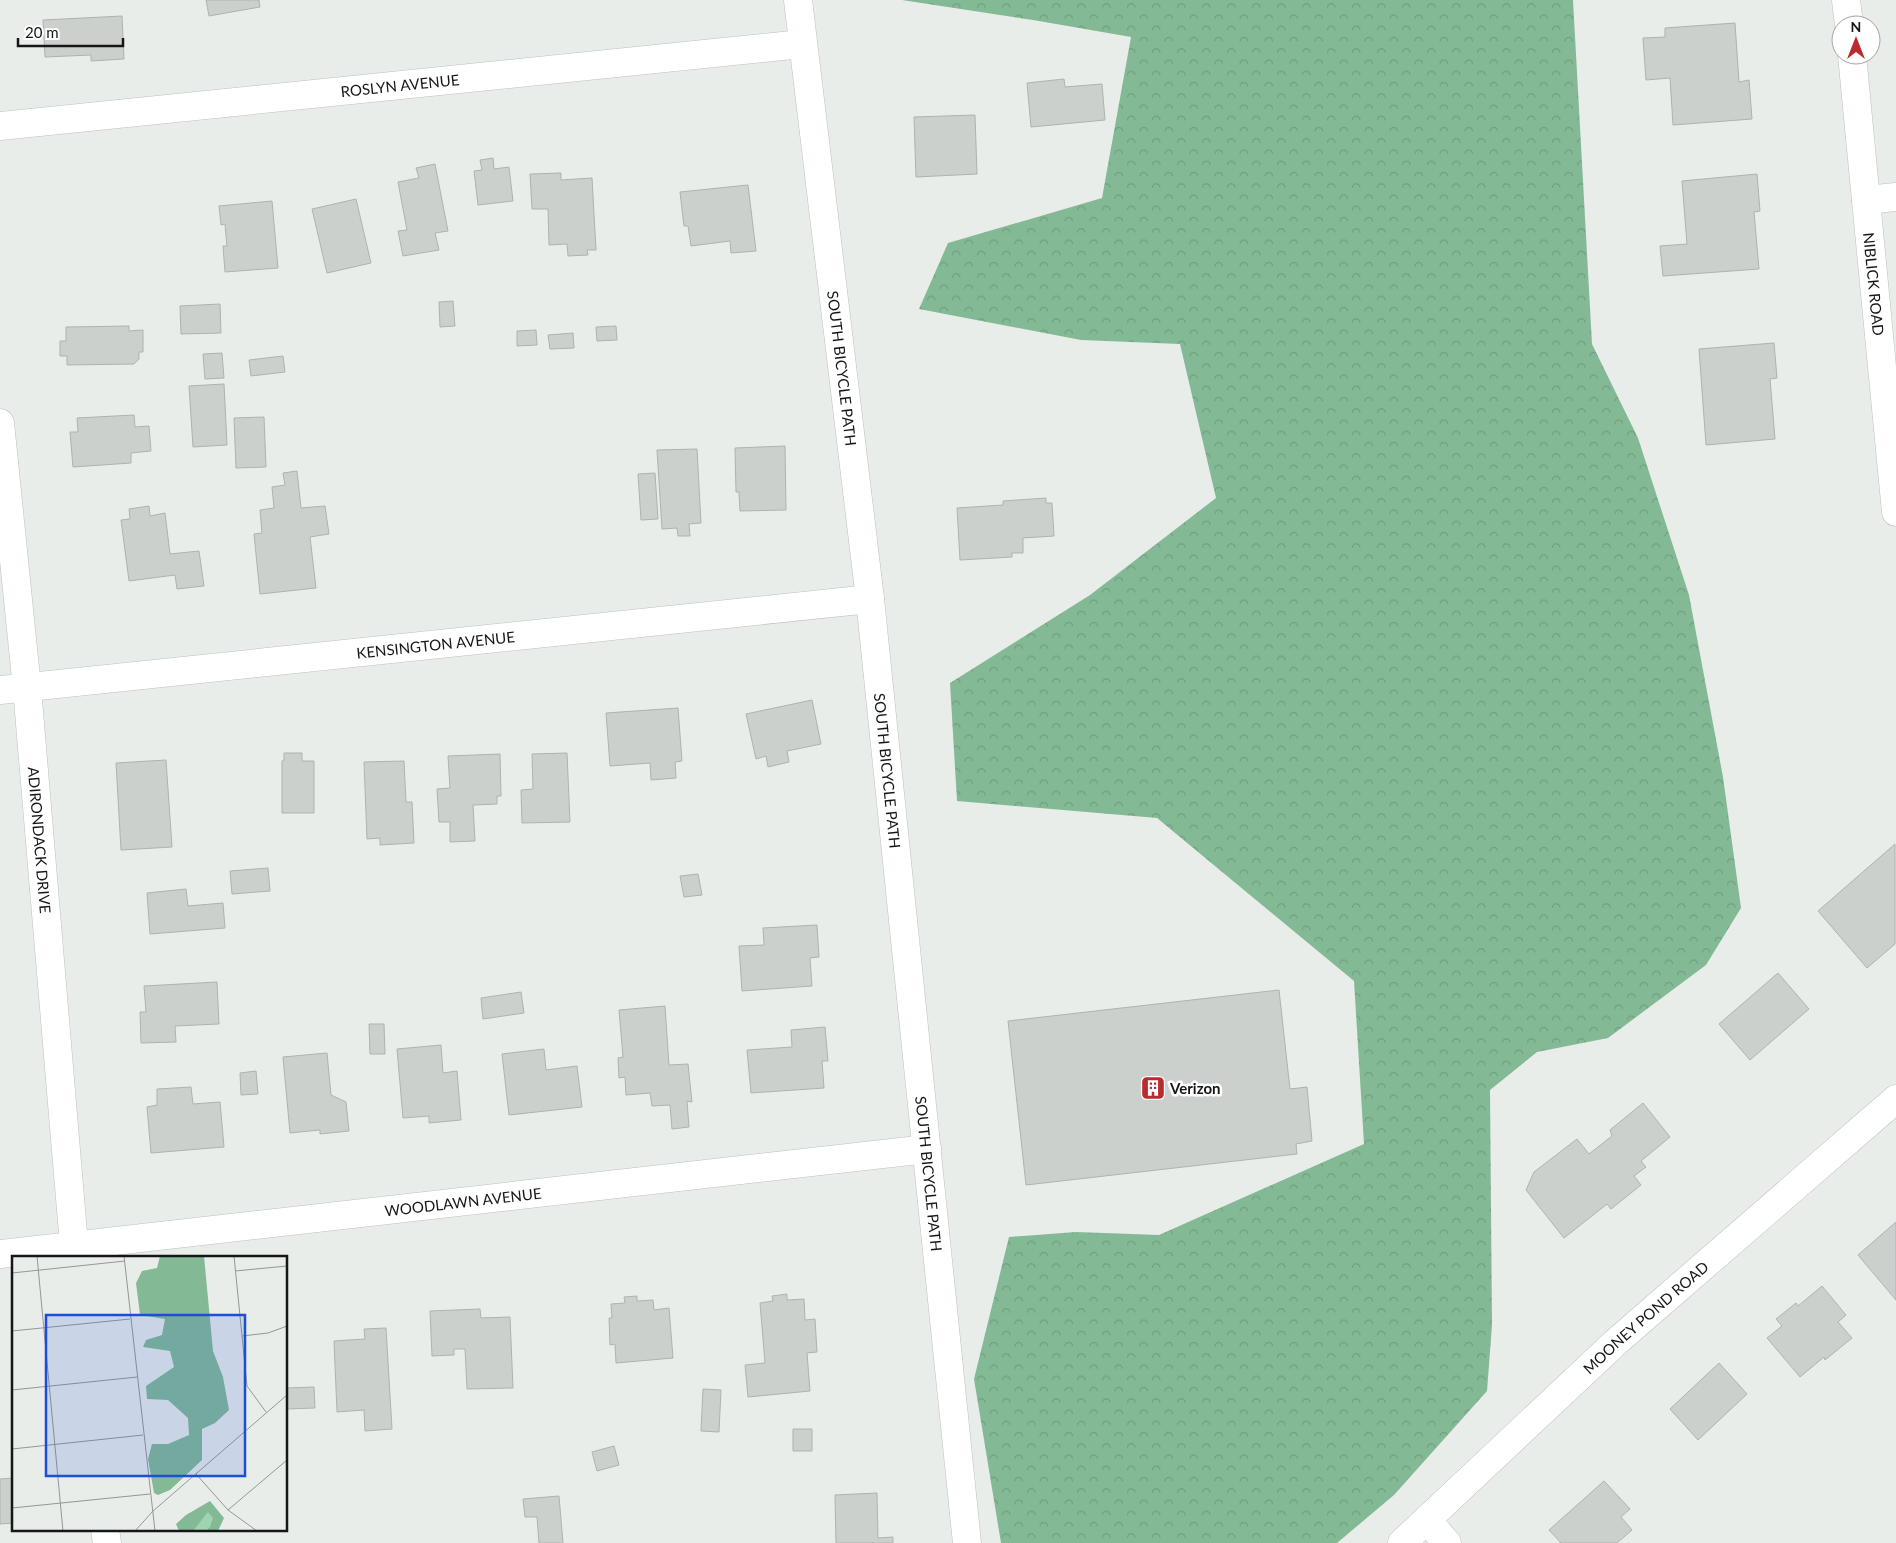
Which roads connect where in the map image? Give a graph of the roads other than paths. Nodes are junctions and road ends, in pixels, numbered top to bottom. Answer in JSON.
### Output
{"nodes":[{"id":1,"x":798,"y":0,"type":"edge"},
{"id":2,"x":1846,"y":0,"type":"edge"},
{"id":3,"x":1848,"y":15,"type":"edge"},
{"id":4,"x":802,"y":44,"type":"junction"},
{"id":5,"x":1853,"y":65,"type":"edge"},
{"id":6,"x":0,"y":126,"type":"edge"},
{"id":7,"x":1896,"y":197,"type":"edge"},
{"id":8,"x":1866,"y":200,"type":"junction"},
{"id":9,"x":0,"y":423,"type":"edge"},
{"id":10,"x":1896,"y":512,"type":"edge"},
{"id":11,"x":870,"y":599,"type":"junction"},
{"id":12,"x":27,"y":688,"type":"junction"},
{"id":13,"x":0,"y":690,"type":"edge"},
{"id":14,"x":1896,"y":1100,"type":"edge"},
{"id":15,"x":927,"y":1149,"type":"junction"},
{"id":16,"x":75,"y":1252,"type":"edge"},
{"id":17,"x":0,"y":1254,"type":"edge"},
{"id":18,"x":1427,"y":1520,"type":"junction"},
{"id":19,"x":105,"y":1530,"type":"edge"},
{"id":20,"x":107,"y":1543,"type":"edge"},
{"id":21,"x":967,"y":1543,"type":"edge"},
{"id":22,"x":1402,"y":1543,"type":"edge"},
{"id":23,"x":1447,"y":1543,"type":"edge"}],
"edges":[{"from":1,"to":4,"type":"street","name":"SOUTH BICYCLE PATH"},
{"from":2,"to":3,"type":"street"},
{"from":4,"to":6,"type":"street","name":"ROSLYN AVENUE"},
{"from":4,"to":11,"type":"street","name":"SOUTH BICYCLE PATH"},
{"from":5,"to":8,"type":"street","name":"NIBLICK ROAD"},
{"from":7,"to":8,"type":"street"},
{"from":8,"to":10,"type":"street","name":"NIBLICK ROAD"},
{"from":9,"to":12,"type":"street","name":"ADIRONDACK DRIVE"},
{"from":11,"to":12,"type":"street","name":"KENSINGTON AVENUE"},
{"from":11,"to":15,"type":"street","name":"SOUTH BICYCLE PATH"},
{"from":12,"to":13,"type":"street","name":"KENSINGTON AVENUE"},
{"from":12,"to":16,"type":"street","name":"ADIRONDACK DRIVE"},
{"from":14,"to":18,"type":"street","name":"MOONEY POND ROAD"},
{"from":15,"to":16,"type":"street","name":"WOODLAWN AVENUE"},
{"from":15,"to":21,"type":"street","name":"SOUTH BICYCLE PATH"},
{"from":16,"to":17,"type":"street","name":"WOODLAWN AVENUE"},
{"from":18,"to":22,"type":"street","name":"MOONEY POND ROAD"},
{"from":18,"to":23,"type":"street"},
{"from":19,"to":20,"type":"street"}]}
